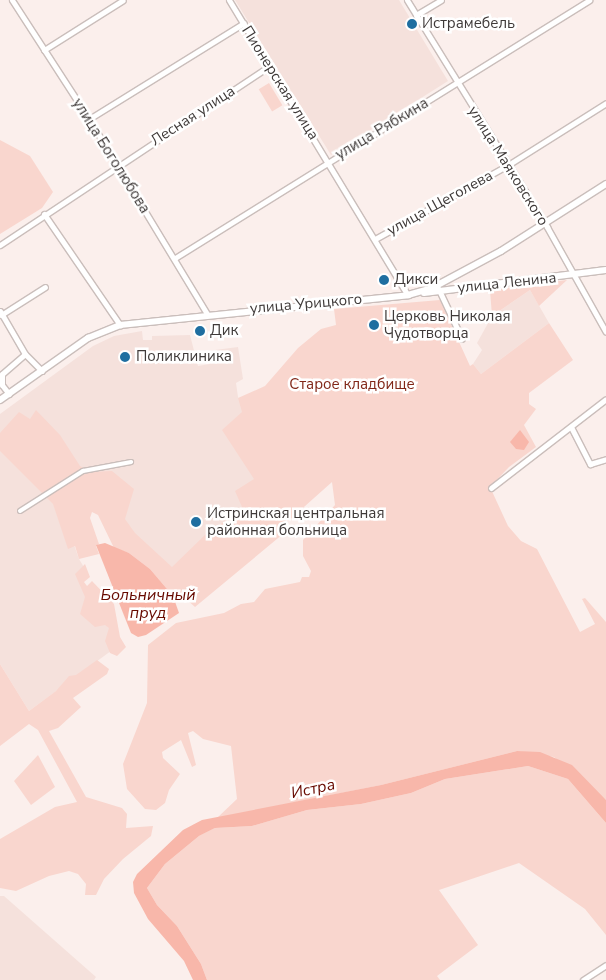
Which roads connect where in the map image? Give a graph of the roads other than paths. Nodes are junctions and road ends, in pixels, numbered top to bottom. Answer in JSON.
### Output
{"nodes":[{"id":1,"x":12,"y":0,"type":"edge"},
{"id":2,"x":123,"y":0,"type":"edge"},
{"id":3,"x":229,"y":0,"type":"edge"},
{"id":4,"x":407,"y":0,"type":"edge"},
{"id":5,"x":441,"y":0,"type":"edge"},
{"id":6,"x":589,"y":0,"type":"edge"},
{"id":7,"x":416,"y":16,"type":"junction"},
{"id":8,"x":244,"y":23,"type":"junction"},
{"id":9,"x":44,"y":50,"type":"junction"},
{"id":10,"x":269,"y":66,"type":"junction"},
{"id":11,"x":457,"y":84,"type":"junction"},
{"id":12,"x":606,"y":103,"type":"edge"},
{"id":13,"x":89,"y":119,"type":"junction"},
{"id":14,"x":329,"y":161,"type":"junction"},
{"id":15,"x":117,"y":165,"type":"junction"},
{"id":16,"x":508,"y":165,"type":"junction"},
{"id":17,"x":606,"y":184,"type":"edge"},
{"id":18,"x":44,"y":214,"type":"junction"},
{"id":19,"x":545,"y":224,"type":"junction"},
{"id":20,"x":375,"y":239,"type":"junction"},
{"id":21,"x":0,"y":245,"type":"edge"},
{"id":22,"x":175,"y":258,"type":"junction"},
{"id":23,"x":606,"y":270,"type":"edge"},
{"id":24,"x":573,"y":276,"type":"junction"},
{"id":25,"x":456,"y":277,"type":"junction"},
{"id":26,"x":45,"y":287,"type":"dead end"},
{"id":27,"x":438,"y":288,"type":"junction"},
{"id":28,"x":455,"y":289,"type":"junction"},
{"id":29,"x":408,"y":294,"type":"junction"},
{"id":30,"x":1,"y":314,"type":"edge"},
{"id":31,"x":207,"y":314,"type":"junction"},
{"id":32,"x":120,"y":325,"type":"junction"},
{"id":33,"x":606,"y":332,"type":"edge"},
{"id":34,"x":462,"y":339,"type":"dead end"},
{"id":35,"x":25,"y":354,"type":"junction"},
{"id":36,"x":42,"y":370,"type":"junction"},
{"id":37,"x":8,"y":394,"type":"junction"},
{"id":38,"x":606,"y":399,"type":"edge"},
{"id":39,"x":0,"y":400,"type":"edge"},
{"id":40,"x":571,"y":427,"type":"junction"},
{"id":41,"x":606,"y":459,"type":"edge"},
{"id":42,"x":131,"y":462,"type":"dead end"},
{"id":43,"x":491,"y":488,"type":"dead end"},
{"id":44,"x":20,"y":511,"type":"dead end"},
{"id":45,"x":606,"y":965,"type":"edge"},
{"id":46,"x":583,"y":980,"type":"edge"}],
"edges":[{"from":1,"to":9,"type":"street","name":"улица Боголюбова"},
{"from":2,"to":9,"type":"street"},
{"from":3,"to":8,"type":"street","name":"Пионерская улица"},
{"from":4,"to":7,"type":"street","name":"улица Маяковского"},
{"from":5,"to":7,"type":"street"},
{"from":6,"to":11,"type":"street","name":"улица Рябкина"},
{"from":7,"to":11,"type":"street","name":"улица Маяковского"},
{"from":8,"to":10,"type":"street","name":"Пионерская улица"},
{"from":8,"to":13,"type":"street"},
{"from":9,"to":13,"type":"street","name":"улица Боголюбова"},
{"from":10,"to":14,"type":"street","name":"Пионерская улица"},
{"from":10,"to":15,"type":"street","name":"Лесная улица"},
{"from":11,"to":14,"type":"street","name":"улица Рябкина"},
{"from":11,"to":16,"type":"street","name":"улица Маяковского"},
{"from":12,"to":16,"type":"street","name":"улица Щеголева"},
{"from":13,"to":15,"type":"street","name":"улица Боголюбова"},
{"from":14,"to":20,"type":"street","name":"Пионерская улица"},
{"from":14,"to":22,"type":"street","name":"улица Рябкина"},
{"from":15,"to":18,"type":"street","name":"Лесная улица"},
{"from":15,"to":22,"type":"street","name":"улица Боголюбова"},
{"from":16,"to":19,"type":"street","name":"улица Маяковского"},
{"from":16,"to":20,"type":"street","name":"улица Щеголева"},
{"from":17,"to":19,"type":"street"},
{"from":18,"to":21,"type":"street","name":"Лесная улица"},
{"from":18,"to":32,"type":"street"},
{"from":19,"to":24,"type":"street","name":"улица Маяковского"},
{"from":19,"to":25,"type":"street"},
{"from":20,"to":29,"type":"street","name":"Пионерская улица"},
{"from":22,"to":31,"type":"street","name":"улица Боголюбова"},
{"from":23,"to":24,"type":"street","name":"улица Ленина"},
{"from":24,"to":28,"type":"street","name":"улица Ленина"},
{"from":24,"to":33,"type":"street","name":"улица Маяковского"},
{"from":25,"to":27,"type":"street"},
{"from":25,"to":28,"type":"street"},
{"from":26,"to":30,"type":"street"},
{"from":27,"to":28,"type":"street","name":"улица Ленина"},
{"from":27,"to":29,"type":"street","name":"улица Ленина"},
{"from":27,"to":34,"type":"street"},
{"from":29,"to":31,"type":"street","name":"улица Урицкого"},
{"from":30,"to":35,"type":"street"},
{"from":31,"to":32,"type":"street","name":"улица Урицкого"},
{"from":32,"to":36,"type":"street","name":"улица Урицкого"},
{"from":35,"to":36,"type":"street"},
{"from":35,"to":37,"type":"street"},
{"from":36,"to":37,"type":"street","name":"улица Урицкого"},
{"from":37,"to":39,"type":"street","name":"улица Урицкого"},
{"from":38,"to":40,"type":"street"},
{"from":40,"to":41,"type":"street"},
{"from":40,"to":43,"type":"street"},
{"from":42,"to":44,"type":"street"},
{"from":45,"to":46,"type":"street"}]}
